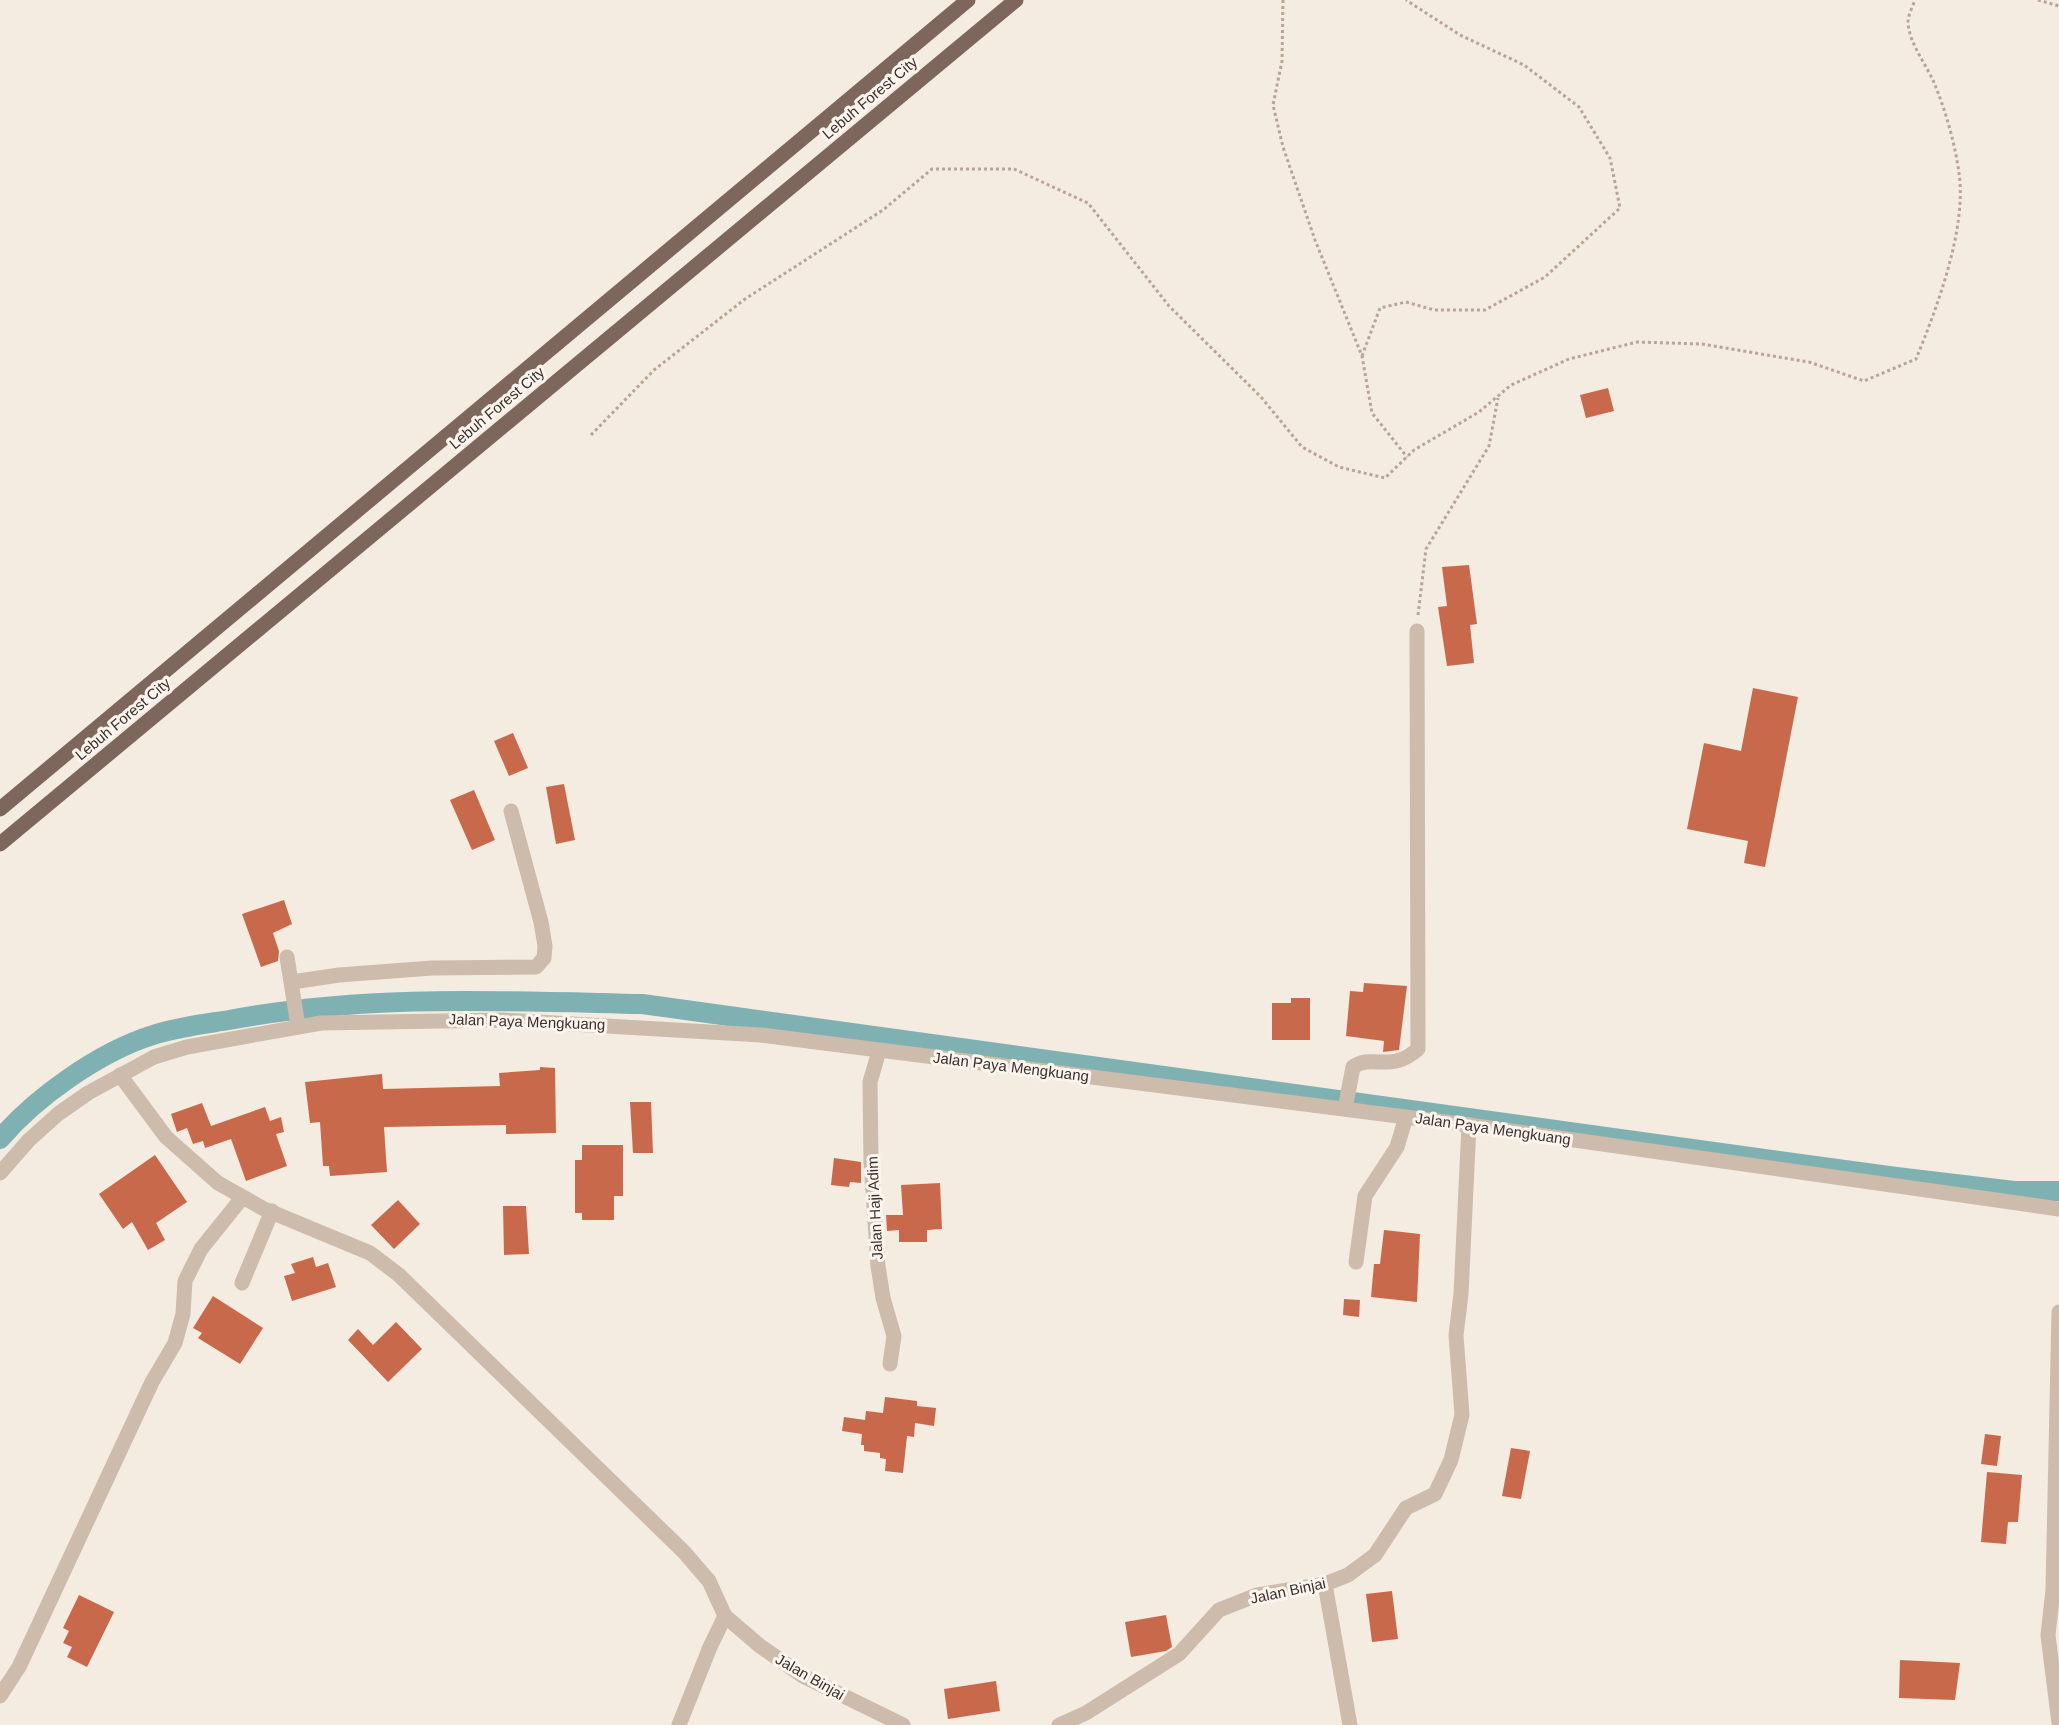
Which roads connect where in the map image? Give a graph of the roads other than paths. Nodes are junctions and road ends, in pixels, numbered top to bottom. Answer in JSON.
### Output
{"nodes":[{"id":1,"x":968,"y":0,"type":"edge"},
{"id":2,"x":1016,"y":0,"type":"edge"},
{"id":3,"x":1417,"y":631,"type":"road end"},
{"id":4,"x":0,"y":809,"type":"edge"},
{"id":5,"x":510,"y":811,"type":"dead end"},
{"id":6,"x":0,"y":844,"type":"edge"},
{"id":7,"x":287,"y":957,"type":"dead end"},
{"id":8,"x":292,"y":982,"type":"junction"},
{"id":9,"x":297,"y":1026,"type":"junction"},
{"id":10,"x":879,"y":1051,"type":"junction"},
{"id":11,"x":120,"y":1075,"type":"junction"},
{"id":12,"x":1345,"y":1109,"type":"junction"},
{"id":13,"x":1406,"y":1117,"type":"junction"},
{"id":14,"x":1469,"y":1125,"type":"junction"},
{"id":15,"x":0,"y":1173,"type":"edge"},
{"id":16,"x":242,"y":1198,"type":"junction"},
{"id":17,"x":2059,"y":1209,"type":"edge"},
{"id":18,"x":272,"y":1211,"type":"junction"},
{"id":19,"x":1356,"y":1262,"type":"dead end"},
{"id":20,"x":242,"y":1283,"type":"dead end"},
{"id":21,"x":2059,"y":1312,"type":"edge"},
{"id":22,"x":890,"y":1364,"type":"dead end"},
{"id":23,"x":1325,"y":1584,"type":"junction"},
{"id":24,"x":725,"y":1616,"type":"junction"},
{"id":25,"x":0,"y":1696,"type":"edge"},
{"id":26,"x":2059,"y":1723,"type":"edge"},
{"id":27,"x":679,"y":1725,"type":"edge"},
{"id":28,"x":903,"y":1725,"type":"edge"},
{"id":29,"x":1059,"y":1725,"type":"edge"},
{"id":30,"x":1350,"y":1725,"type":"edge"}],
"edges":[{"from":1,"to":4,"type":"main road","name":"Lebuh Forest City"},
{"from":2,"to":6,"type":"main road","name":"Lebuh Forest City"},
{"from":3,"to":12,"type":"street"},
{"from":5,"to":8,"type":"street"},
{"from":7,"to":8,"type":"street"},
{"from":8,"to":9,"type":"street"},
{"from":9,"to":10,"type":"street","name":"Jalan Paya Mengkuang"},
{"from":9,"to":11,"type":"street","name":"Jalan Paya Mengkuang"},
{"from":10,"to":12,"type":"street","name":"Jalan Paya Mengkuang"},
{"from":10,"to":22,"type":"street","name":"Jalan Haji Adim"},
{"from":11,"to":15,"type":"street","name":"Jalan Paya Mengkuang"},
{"from":11,"to":16,"type":"street"},
{"from":12,"to":13,"type":"street","name":"Jalan Paya Mengkuang"},
{"from":13,"to":14,"type":"street","name":"Jalan Paya Mengkuang"},
{"from":13,"to":19,"type":"street"},
{"from":14,"to":17,"type":"street","name":"Jalan Paya Mengkuang"},
{"from":14,"to":23,"type":"street","name":"Jalan Binjai"},
{"from":16,"to":18,"type":"street"},
{"from":16,"to":25,"type":"street"},
{"from":18,"to":20,"type":"street"},
{"from":18,"to":24,"type":"street"},
{"from":21,"to":26,"type":"street"},
{"from":23,"to":29,"type":"street","name":"Jalan Binjai"},
{"from":23,"to":30,"type":"street"},
{"from":24,"to":27,"type":"street"},
{"from":24,"to":28,"type":"street","name":"Jalan Binjai"}]}
